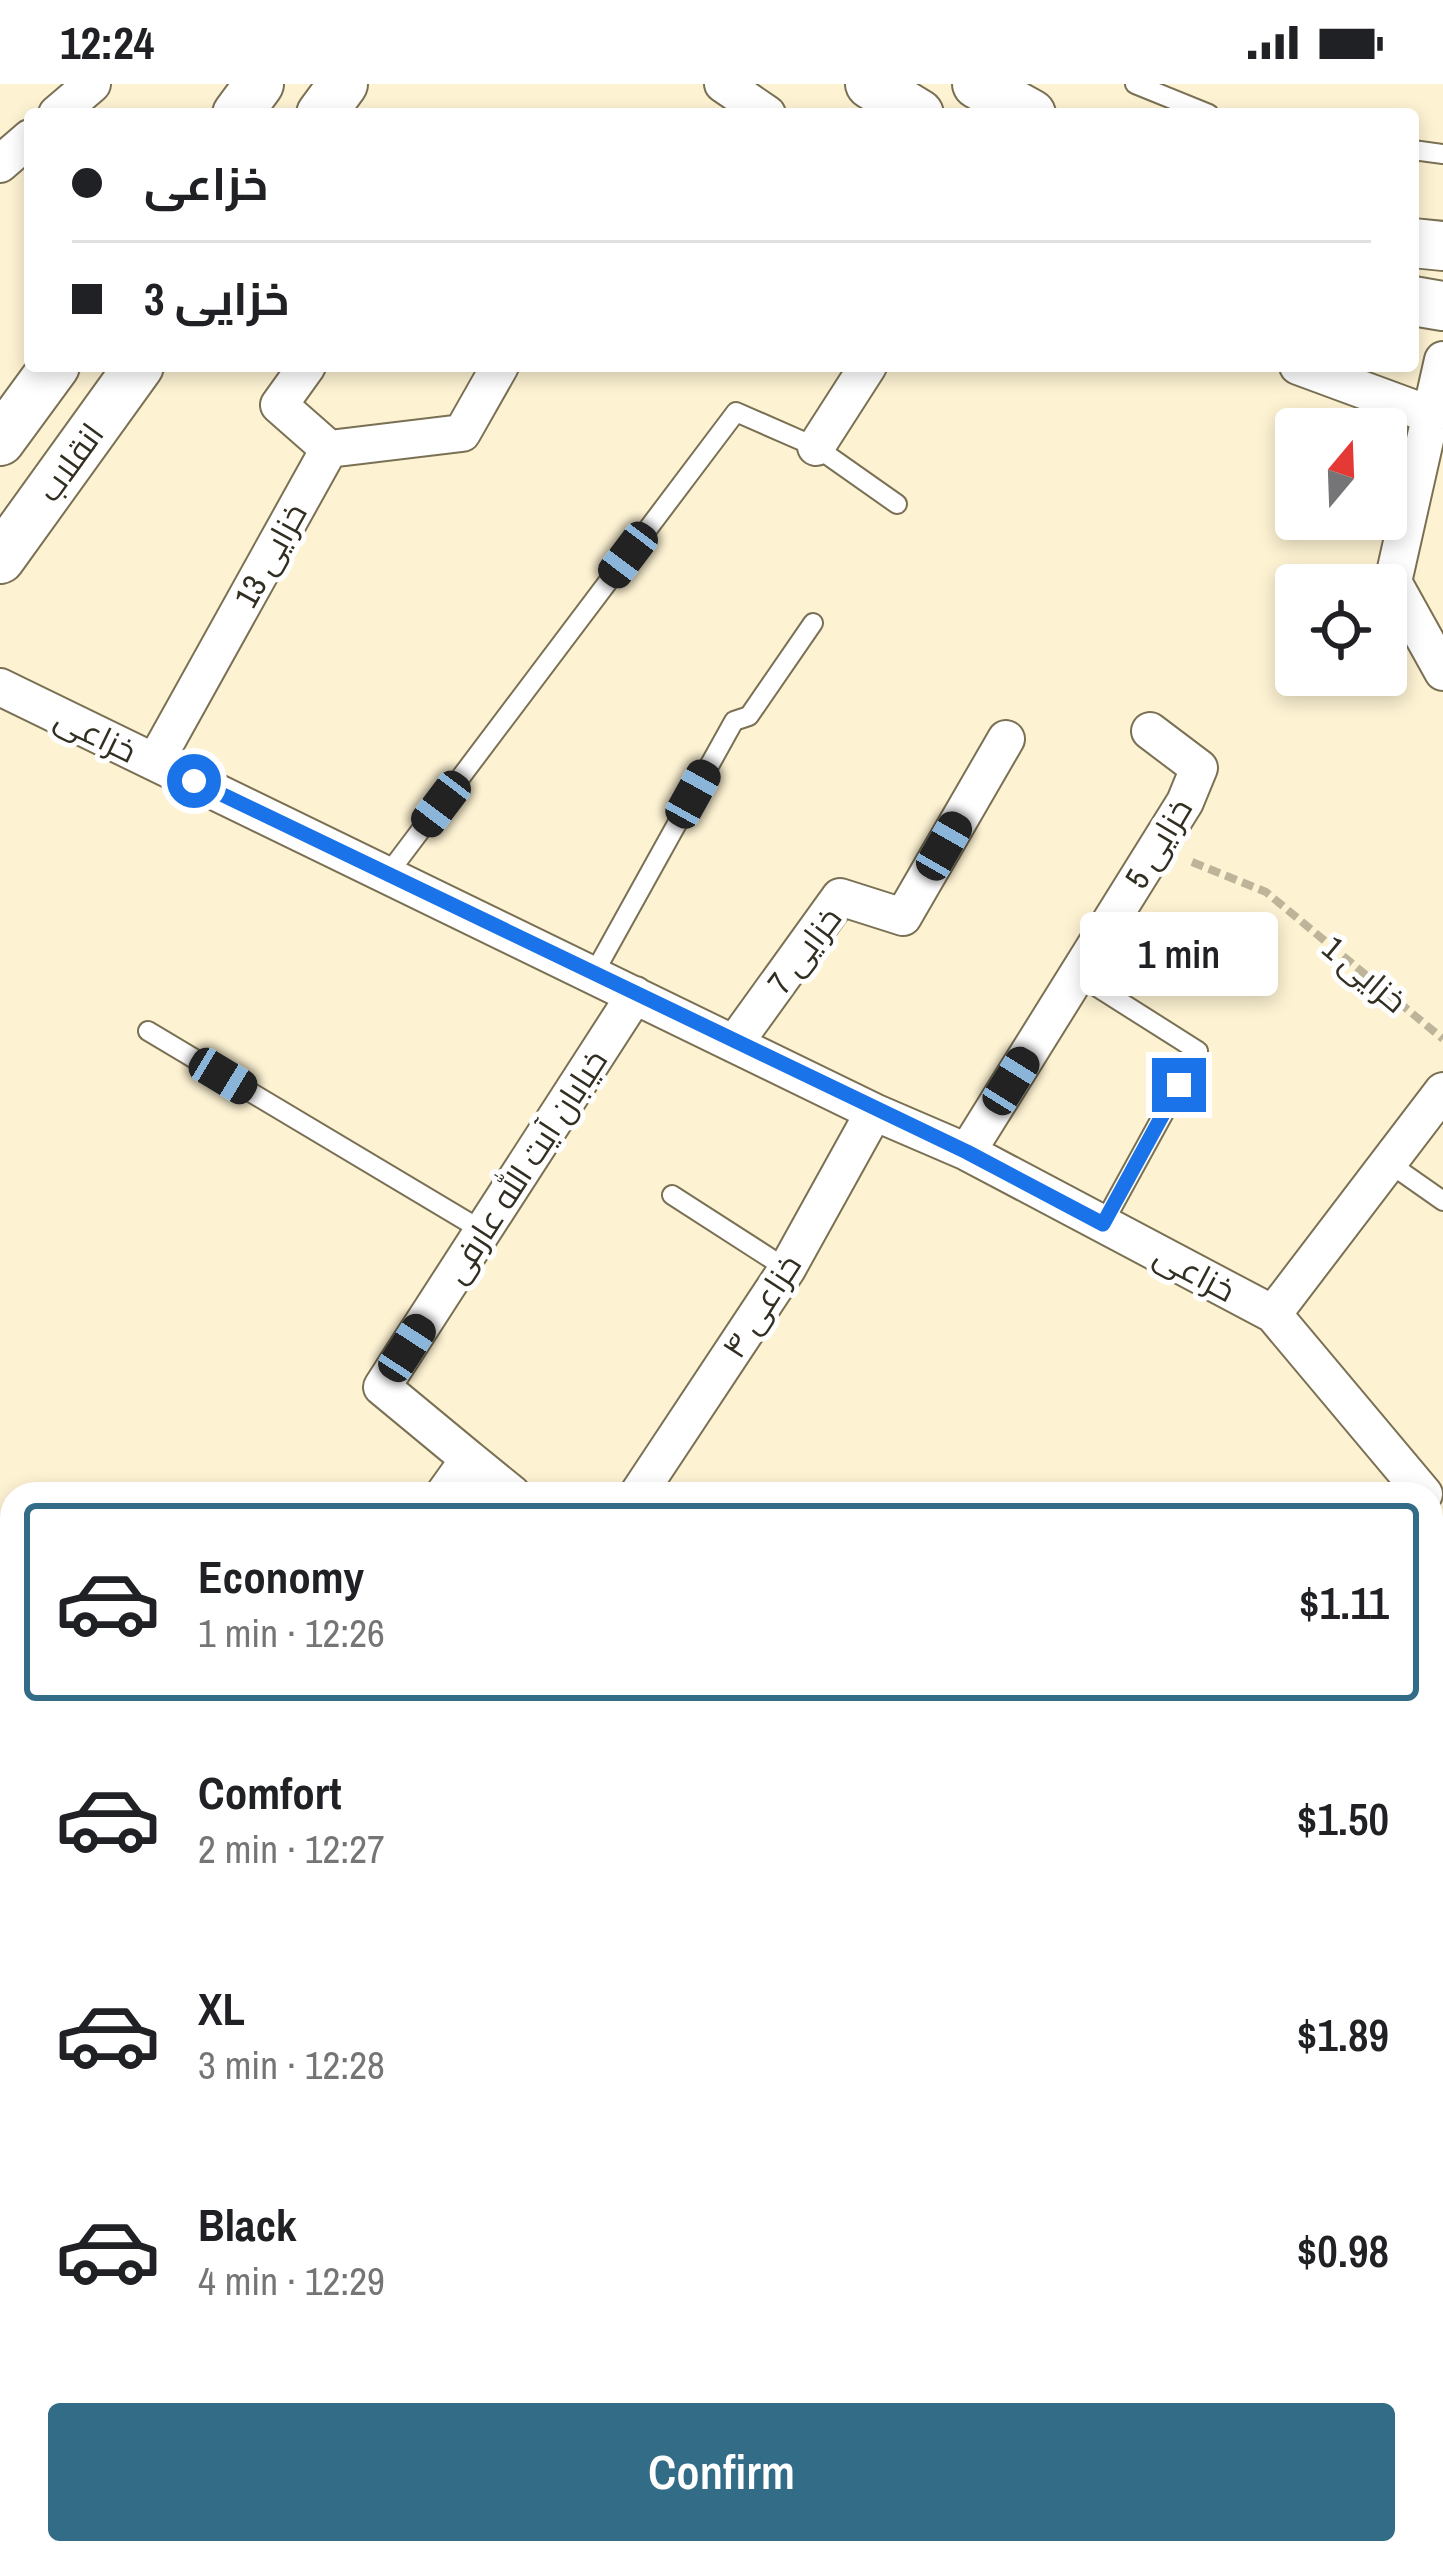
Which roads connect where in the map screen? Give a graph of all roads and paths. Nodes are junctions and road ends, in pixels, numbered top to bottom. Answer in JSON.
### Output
{"nodes":[{"id":1,"x":92,"y":84,"type":"edge"},
{"id":2,"x":722,"y":84,"type":"edge"},
{"id":3,"x":870,"y":84,"type":"edge"},
{"id":4,"x":976,"y":84,"type":"edge"},
{"id":5,"x":1135,"y":84,"type":"edge"},
{"id":6,"x":65,"y":108,"type":"edge"},
{"id":7,"x":757,"y":108,"type":"edge"},
{"id":8,"x":909,"y":108,"type":"edge"},
{"id":9,"x":1020,"y":108,"type":"edge"},
{"id":10,"x":1194,"y":108,"type":"edge"},
{"id":11,"x":24,"y":143,"type":"edge"},
{"id":12,"x":0,"y":164,"type":"edge"},
{"id":13,"x":1443,"y":360,"type":"edge"},
{"id":14,"x":51,"y":372,"type":"edge"},
{"id":15,"x":135,"y":372,"type":"edge"},
{"id":16,"x":303,"y":372,"type":"edge"},
{"id":17,"x":497,"y":372,"type":"edge"},
{"id":18,"x":864,"y":372,"type":"edge"},
{"id":19,"x":1314,"y":372,"type":"edge"},
{"id":20,"x":1431,"y":415,"type":"junction"},
{"id":21,"x":0,"y":441,"type":"edge"},
{"id":22,"x":816,"y":447,"type":"junction"},
{"id":23,"x":329,"y":449,"type":"junction"},
{"id":24,"x":897,"y":504,"type":"dead end"},
{"id":25,"x":0,"y":559,"type":"edge"},
{"id":26,"x":813,"y":623,"type":"dead end"},
{"id":27,"x":1443,"y":672,"type":"edge"},
{"id":28,"x":0,"y":687,"type":"edge"},
{"id":29,"x":1150,"y":731,"type":"dead end"},
{"id":30,"x":1006,"y":739,"type":"dead end"},
{"id":31,"x":155,"y":762,"type":"junction"},
{"id":32,"x":1159,"y":844,"type":"junction"},
{"id":33,"x":387,"y":875,"type":"junction"},
{"id":34,"x":592,"y":975,"type":"junction"},
{"id":35,"x":1078,"y":975,"type":"junction"},
{"id":36,"x":635,"y":995,"type":"junction"},
{"id":37,"x":148,"y":1031,"type":"dead end"},
{"id":38,"x":1443,"y":1039,"type":"edge"},
{"id":39,"x":734,"y":1044,"type":"junction"},
{"id":40,"x":1443,"y":1091,"type":"edge"},
{"id":41,"x":874,"y":1112,"type":"junction"},
{"id":42,"x":967,"y":1152,"type":"junction"},
{"id":43,"x":1386,"y":1161,"type":"junction"},
{"id":44,"x":672,"y":1195,"type":"dead end"},
{"id":45,"x":1443,"y":1201,"type":"edge"},
{"id":46,"x":1103,"y":1224,"type":"junction"},
{"id":47,"x":483,"y":1231,"type":"junction"},
{"id":48,"x":787,"y":1269,"type":"junction"},
{"id":49,"x":1273,"y":1313,"type":"junction"},
{"id":50,"x":469,"y":1459,"type":"junction"},
{"id":51,"x":453,"y":1482,"type":"edge"},
{"id":52,"x":497,"y":1482,"type":"edge"},
{"id":53,"x":646,"y":1482,"type":"edge"},
{"id":54,"x":1414,"y":1482,"type":"edge"}],
"edges":[{"from":1,"to":6,"type":"street"},
{"from":2,"to":7,"type":"street"},
{"from":3,"to":8,"type":"main road"},
{"from":4,"to":9,"type":"main road"},
{"from":5,"to":10,"type":"lane"},
{"from":11,"to":12,"type":"street"},
{"from":13,"to":20,"type":"street"},
{"from":14,"to":21,"type":"main road","name":"انقلاب"},
{"from":15,"to":25,"type":"main road","name":"انقلاب"},
{"from":16,"to":23,"type":"street"},
{"from":17,"to":23,"type":"street"},
{"from":18,"to":22,"type":"street"},
{"from":19,"to":20,"type":"street"},
{"from":20,"to":27,"type":"street"},
{"from":22,"to":24,"type":"lane"},
{"from":22,"to":33,"type":"lane"},
{"from":23,"to":31,"type":"street","name":"خزایی 13"},
{"from":26,"to":34,"type":"lane"},
{"from":28,"to":31,"type":"street","name":"خزاعی"},
{"from":29,"to":32,"type":"street","name":"خزایی 5"},
{"from":30,"to":39,"type":"street","name":"خزایی 7"},
{"from":31,"to":33,"type":"street","name":"خزاعی"},
{"from":32,"to":35,"type":"street","name":"خزایی 5"},
{"from":32,"to":38,"type":"path","name":"خزایی 1"},
{"from":33,"to":34,"type":"street","name":"خزاعی"},
{"from":34,"to":36,"type":"street","name":"خزاعی"},
{"from":35,"to":42,"type":"street","name":"خزایی 5"},
{"from":35,"to":46,"type":"lane"},
{"from":36,"to":39,"type":"street","name":"خزاعی"},
{"from":36,"to":47,"type":"street","name":"خیابان آیت الله عارفی"},
{"from":37,"to":47,"type":"lane"},
{"from":39,"to":41,"type":"street","name":"خزاعی"},
{"from":40,"to":43,"type":"street"},
{"from":41,"to":42,"type":"street","name":"خزاعی"},
{"from":41,"to":48,"type":"street","name":"خزاعی ۴"},
{"from":42,"to":46,"type":"street","name":"خزاعی"},
{"from":43,"to":45,"type":"lane"},
{"from":43,"to":49,"type":"street"},
{"from":44,"to":48,"type":"lane"},
{"from":46,"to":49,"type":"street","name":"خزاعی"},
{"from":47,"to":50,"type":"street","name":"خیابان آیت الله عارفی"},
{"from":48,"to":53,"type":"street","name":"خزاعی ۴"},
{"from":49,"to":54,"type":"street","name":"خزاعی"},
{"from":50,"to":51,"type":"street"},
{"from":50,"to":52,"type":"street"}]}
